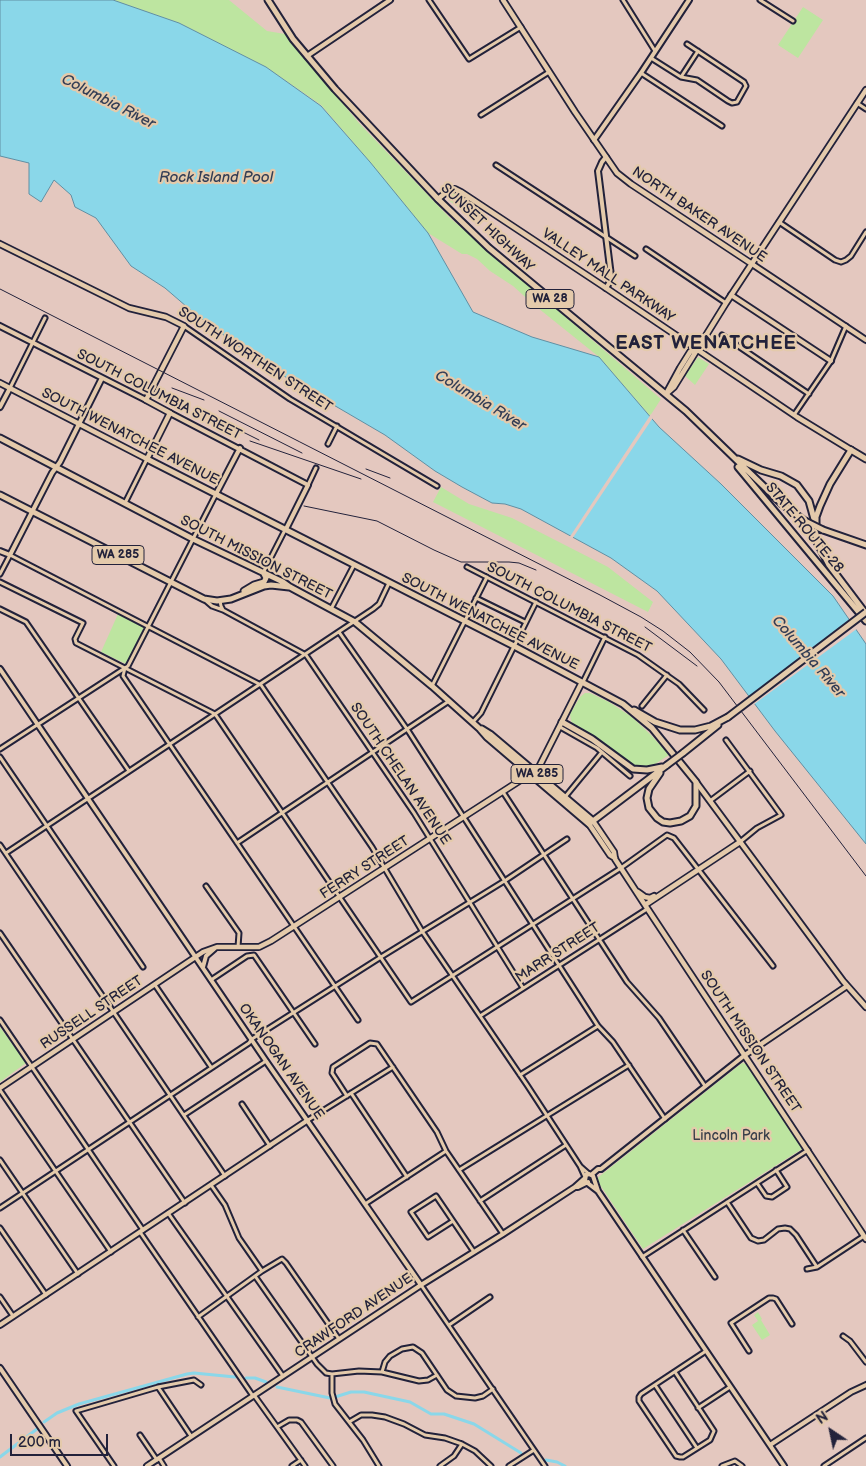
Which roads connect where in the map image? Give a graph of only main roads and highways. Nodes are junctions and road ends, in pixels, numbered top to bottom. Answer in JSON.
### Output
{"nodes":[{"id":1,"x":268,"y":0,"type":"edge"},
{"id":2,"x":503,"y":0,"type":"edge"},
{"id":3,"x":866,"y":90,"type":"edge"},
{"id":4,"x":438,"y":200,"type":"junction"},
{"id":5,"x":0,"y":244,"type":"edge"},
{"id":6,"x":752,"y":264,"type":"junction"},
{"id":7,"x":696,"y":349,"type":"junction"},
{"id":8,"x":0,"y":383,"type":"edge"},
{"id":9,"x":666,"y":394,"type":"junction"},
{"id":10,"x":146,"y":400,"type":"joint"},
{"id":11,"x":0,"y":438,"type":"edge"},
{"id":12,"x":724,"y":449,"type":"junction"},
{"id":13,"x":851,"y":450,"type":"junction"},
{"id":14,"x":147,"y":459,"type":"junction"},
{"id":15,"x":866,"y":459,"type":"edge"},
{"id":16,"x":0,"y":495,"type":"edge"},
{"id":17,"x":816,"y":529,"type":"junction"},
{"id":18,"x":866,"y":545,"type":"edge"},
{"id":19,"x":263,"y":573,"type":"junction"},
{"id":20,"x":290,"y":587,"type":"junction"},
{"id":21,"x":241,"y":595,"type":"junction"},
{"id":22,"x":866,"y":613,"type":"edge"},
{"id":23,"x":866,"y":621,"type":"edge"},
{"id":24,"x":582,"y":682,"type":"junction"},
{"id":25,"x":629,"y":709,"type":"junction"},
{"id":26,"x":728,"y":717,"type":"junction"},
{"id":27,"x":561,"y":724,"type":"junction"},
{"id":28,"x":667,"y":765,"type":"junction"},
{"id":29,"x":532,"y":773,"type":"junction"},
{"id":30,"x":696,"y":782,"type":"junction"},
{"id":31,"x":591,"y":823,"type":"junction"},
{"id":32,"x":740,"y":842,"type":"junction"},
{"id":33,"x":636,"y":891,"type":"junction"},
{"id":34,"x":664,"y":892,"type":"junction"},
{"id":35,"x":646,"y":907,"type":"junction"},
{"id":36,"x":196,"y":957,"type":"joint"},
{"id":37,"x":847,"y":986,"type":"junction"},
{"id":38,"x":866,"y":1007,"type":"edge"},
{"id":39,"x":745,"y":1055,"type":"junction"},
{"id":40,"x":0,"y":1089,"type":"edge"},
{"id":41,"x":865,"y":1238,"type":"edge"}],
"edges":[{"from":1,"to":4,"type":"main road","name":"SUNSET HIGHWAY","number":"WA 28"},
{"from":2,"to":6,"type":"main road","name":"NORTH BAKER AVENUE"},
{"from":3,"to":6,"type":"main road"},
{"from":4,"to":7,"type":"main road","name":"VALLEY MALL PARKWAY"},
{"from":4,"to":9,"type":"main road","name":"SUNSET HIGHWAY","number":"WA 28"},
{"from":5,"to":10,"type":"main road","name":"SOUTH WORTHEN STREET"},
{"from":6,"to":7,"type":"main road"},
{"from":7,"to":9,"type":"main road"},
{"from":7,"to":13,"type":"main road","name":"VALLEY MALL PARKWAY"},
{"from":8,"to":14,"type":"main road","name":"SOUTH WENATCHEE AVENUE"},
{"from":9,"to":12,"type":"main road","name":"SUNSET HIGHWAY","number":"WA 28"},
{"from":10,"to":14,"type":"main road","name":"SOUTH COLUMBIA STREET"},
{"from":11,"to":19,"type":"main road","name":"SOUTH MISSION STREET","number":"WA 285"},
{"from":12,"to":17,"type":"main road"},
{"from":12,"to":18,"type":"main road","name":"SUNSET HIGHWAY","number":"WA 28","bridge":true},
{"from":12,"to":23,"type":"main road","name":"STATE ROUTE 28","number":"WA 28"},
{"from":13,"to":15,"type":"main road","name":"VALLEY MALL PARKWAY"},
{"from":13,"to":17,"type":"main road"},
{"from":14,"to":24,"type":"main road","name":"SOUTH WENATCHEE AVENUE"},
{"from":16,"to":21,"type":"main road","name":"SOUTH CHELAN AVENUE","number":"WA 285"},
{"from":17,"to":22,"type":"main road"},
{"from":19,"to":20,"type":"main road","name":"SOUTH MISSION STREET","number":"WA 285"},
{"from":19,"to":21,"type":"main road"},
{"from":20,"to":21,"type":"main road","number":"WA 285"},
{"from":20,"to":29,"type":"main road","name":"SOUTH MISSION STREET","number":"WA 285"},
{"from":22,"to":26,"type":"main road","bridge":true},
{"from":24,"to":25,"type":"main road","name":"SOUTH WENATCHEE AVENUE"},
{"from":24,"to":27,"type":"main road","name":"FERRY STREET"},
{"from":25,"to":26,"type":"main road"},
{"from":25,"to":30,"type":"main road","name":"SOUTH WENATCHEE AVENUE"},
{"from":26,"to":28,"type":"main road","bridge":true},
{"from":27,"to":28,"type":"main road"},
{"from":27,"to":29,"type":"main road","name":"FERRY STREET"},
{"from":28,"to":30,"type":"main road"},
{"from":28,"to":31,"type":"main road"},
{"from":29,"to":31,"type":"main road","name":"SOUTH MISSION STREET","number":"WA 285"},
{"from":29,"to":31,"type":"main road","name":"SOUTH MISSION STREET","number":"WA 285"},
{"from":29,"to":36,"type":"main road","name":"FERRY STREET"},
{"from":30,"to":32,"type":"main road","name":"SOUTH WENATCHEE AVENUE"},
{"from":31,"to":33,"type":"main road","name":"SOUTH MISSION STREET"},
{"from":32,"to":34,"type":"main road","name":"MARR STREET"},
{"from":32,"to":37,"type":"main road","name":"SOUTH WENATCHEE AVENUE"},
{"from":33,"to":34,"type":"main road","name":"MARR STREET"},
{"from":33,"to":35,"type":"main road","name":"SOUTH MISSION STREET"},
{"from":34,"to":35,"type":"main road","name":"MARR STREET"},
{"from":35,"to":39,"type":"main road","name":"SOUTH MISSION STREET"},
{"from":36,"to":40,"type":"main road","name":"RUSSELL STREET"},
{"from":37,"to":38,"type":"main road","name":"SOUTH WENATCHEE AVENUE"},
{"from":37,"to":39,"type":"main road","name":"CRAWFORD AVENUE"},
{"from":39,"to":41,"type":"main road","name":"SOUTH MISSION STREET"}]}
